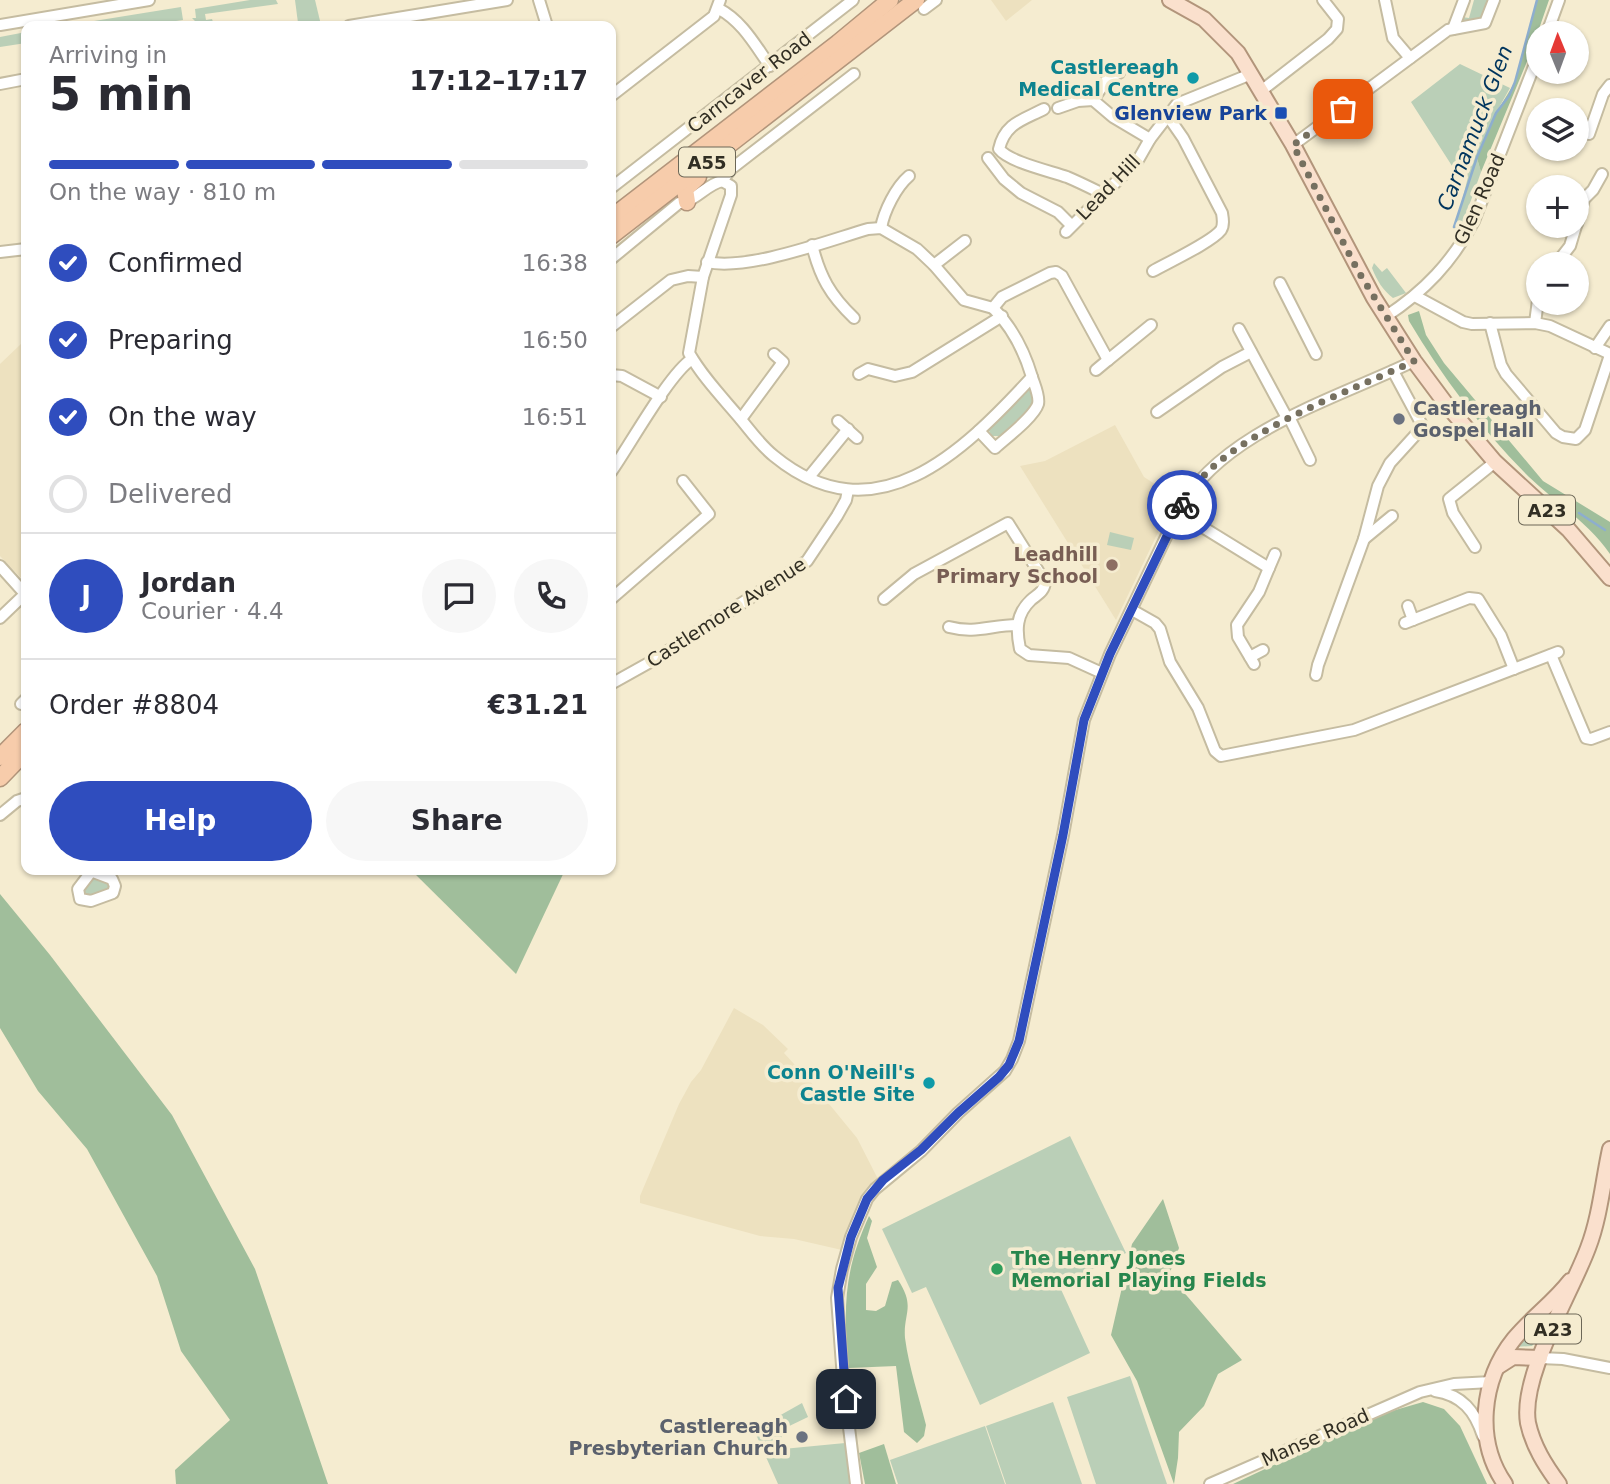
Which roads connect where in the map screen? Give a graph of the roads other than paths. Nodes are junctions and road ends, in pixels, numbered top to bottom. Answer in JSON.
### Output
{"nodes":[{"id":1,"x":149,"y":0,"type":"edge"},
{"id":2,"x":507,"y":0,"type":"edge"},
{"id":3,"x":539,"y":0,"type":"edge"},
{"id":4,"x":853,"y":0,"type":"edge"},
{"id":5,"x":878,"y":0,"type":"edge"},
{"id":6,"x":890,"y":0,"type":"edge"},
{"id":7,"x":936,"y":0,"type":"edge"},
{"id":8,"x":1170,"y":0,"type":"edge"},
{"id":9,"x":1323,"y":0,"type":"edge"},
{"id":10,"x":1385,"y":0,"type":"edge"},
{"id":11,"x":1464,"y":0,"type":"edge"},
{"id":12,"x":1494,"y":0,"type":"edge"},
{"id":13,"x":1559,"y":0,"type":"edge"},
{"id":14,"x":719,"y":4,"type":"edge"},
{"id":15,"x":920,"y":5,"type":"edge"},
{"id":16,"x":21,"y":21,"type":"edge"},
{"id":17,"x":24,"y":21,"type":"edge"},
{"id":18,"x":406,"y":21,"type":"edge"},
{"id":19,"x":545,"y":21,"type":"edge"},
{"id":20,"x":1551,"y":21,"type":"edge"},
{"id":21,"x":0,"y":25,"type":"edge"},
{"id":22,"x":1453,"y":29,"type":"junction"},
{"id":23,"x":1410,"y":58,"type":"junction"},
{"id":24,"x":770,"y":66,"type":"junction"},
{"id":25,"x":1119,"y":73,"type":"dead end"},
{"id":26,"x":854,"y":74,"type":"dead end"},
{"id":27,"x":1251,"y":74,"type":"junction"},
{"id":28,"x":21,"y":80,"type":"edge"},
{"id":29,"x":0,"y":84,"type":"edge"},
{"id":30,"x":1527,"y":84,"type":"edge"},
{"id":31,"x":1610,"y":85,"type":"edge"},
{"id":32,"x":788,"y":90,"type":"junction"},
{"id":33,"x":1261,"y":91,"type":"junction"},
{"id":34,"x":616,"y":92,"type":"edge"},
{"id":35,"x":1093,"y":100,"type":"junction"},
{"id":36,"x":1058,"y":108,"type":"dead end"},
{"id":37,"x":1044,"y":109,"type":"dead end"},
{"id":38,"x":1167,"y":115,"type":"junction"},
{"id":39,"x":1589,"y":134,"type":"dead end"},
{"id":40,"x":1150,"y":139,"type":"junction"},
{"id":41,"x":1293,"y":145,"type":"junction"},
{"id":42,"x":988,"y":158,"type":"dead end"},
{"id":43,"x":1602,"y":174,"type":"dead end"},
{"id":44,"x":909,"y":176,"type":"dead end"},
{"id":45,"x":722,"y":181,"type":"junction"},
{"id":46,"x":616,"y":184,"type":"edge"},
{"id":47,"x":674,"y":194,"type":"junction"},
{"id":48,"x":1103,"y":194,"type":"junction"},
{"id":49,"x":1589,"y":194,"type":"edge"},
{"id":50,"x":616,"y":216,"type":"edge"},
{"id":51,"x":881,"y":228,"type":"junction"},
{"id":52,"x":616,"y":233,"type":"edge"},
{"id":53,"x":965,"y":241,"type":"dead end"},
{"id":54,"x":812,"y":245,"type":"junction"},
{"id":55,"x":21,"y":250,"type":"edge"},
{"id":56,"x":0,"y":252,"type":"edge"},
{"id":57,"x":616,"y":254,"type":"edge"},
{"id":58,"x":707,"y":262,"type":"junction"},
{"id":59,"x":933,"y":265,"type":"junction"},
{"id":60,"x":1153,"y":271,"type":"dead end"},
{"id":61,"x":703,"y":277,"type":"junction"},
{"id":62,"x":1280,"y":283,"type":"dead end"},
{"id":63,"x":1415,"y":296,"type":"junction"},
{"id":64,"x":993,"y":308,"type":"junction"},
{"id":65,"x":1536,"y":315,"type":"edge"},
{"id":66,"x":1002,"y":316,"type":"junction"},
{"id":67,"x":1385,"y":317,"type":"junction"},
{"id":68,"x":855,"y":318,"type":"dead end"},
{"id":69,"x":616,"y":323,"type":"edge"},
{"id":70,"x":1490,"y":323,"type":"junction"},
{"id":71,"x":1535,"y":323,"type":"junction"},
{"id":72,"x":1151,"y":325,"type":"dead end"},
{"id":73,"x":1610,"y":326,"type":"edge"},
{"id":74,"x":1239,"y":329,"type":"dead end"},
{"id":75,"x":1595,"y":348,"type":"junction"},
{"id":76,"x":1251,"y":352,"type":"junction"},
{"id":77,"x":1316,"y":354,"type":"dead end"},
{"id":78,"x":1610,"y":355,"type":"edge"},
{"id":79,"x":692,"y":359,"type":"junction"},
{"id":80,"x":1108,"y":360,"type":"junction"},
{"id":81,"x":1414,"y":361,"type":"junction"},
{"id":82,"x":783,"y":362,"type":"dead end"},
{"id":83,"x":1096,"y":370,"type":"dead end"},
{"id":84,"x":1393,"y":371,"type":"junction"},
{"id":85,"x":859,"y":374,"type":"dead end"},
{"id":86,"x":616,"y":375,"type":"edge"},
{"id":87,"x":1032,"y":377,"type":"junction"},
{"id":88,"x":661,"y":397,"type":"junction"},
{"id":89,"x":1157,"y":412,"type":"dead end"},
{"id":90,"x":1288,"y":418,"type":"junction"},
{"id":91,"x":741,"y":419,"type":"junction"},
{"id":92,"x":838,"y":421,"type":"dead end"},
{"id":93,"x":848,"y":429,"type":"junction"},
{"id":94,"x":979,"y":430,"type":"junction"},
{"id":95,"x":857,"y":438,"type":"dead end"},
{"id":96,"x":1310,"y":460,"type":"dead end"},
{"id":97,"x":1495,"y":462,"type":"junction"},
{"id":98,"x":616,"y":464,"type":"edge"},
{"id":99,"x":809,"y":477,"type":"junction"},
{"id":100,"x":683,"y":481,"type":"dead end"},
{"id":101,"x":848,"y":490,"type":"junction"},
{"id":102,"x":1178,"y":512,"type":"junction"},
{"id":103,"x":1392,"y":516,"type":"dead end"},
{"id":104,"x":1364,"y":539,"type":"junction"},
{"id":105,"x":1475,"y":547,"type":"dead end"},
{"id":106,"x":1275,"y":554,"type":"dead end"},
{"id":107,"x":0,"y":566,"type":"edge"},
{"id":108,"x":1269,"y":568,"type":"junction"},
{"id":109,"x":1610,"y":578,"type":"edge"},
{"id":110,"x":21,"y":589,"type":"edge"},
{"id":111,"x":616,"y":595,"type":"edge"},
{"id":112,"x":21,"y":599,"type":"edge"},
{"id":113,"x":884,"y":599,"type":"dead end"},
{"id":114,"x":1408,"y":606,"type":"dead end"},
{"id":115,"x":1132,"y":610,"type":"junction"},
{"id":116,"x":0,"y":618,"type":"edge"},
{"id":117,"x":1017,"y":625,"type":"junction"},
{"id":118,"x":949,"y":627,"type":"dead end"},
{"id":119,"x":1262,"y":650,"type":"dead end"},
{"id":120,"x":1514,"y":669,"type":"junction"},
{"id":121,"x":1102,"y":673,"type":"junction"},
{"id":122,"x":1317,"y":675,"type":"dead end"},
{"id":123,"x":616,"y":681,"type":"edge"},
{"id":124,"x":1610,"y":732,"type":"edge"},
{"id":125,"x":21,"y":736,"type":"edge"},
{"id":126,"x":21,"y":756,"type":"edge"},
{"id":127,"x":0,"y":757,"type":"edge"},
{"id":128,"x":0,"y":778,"type":"edge"},
{"id":129,"x":21,"y":800,"type":"edge"},
{"id":130,"x":0,"y":815,"type":"edge"},
{"id":131,"x":1610,"y":1149,"type":"edge"},
{"id":132,"x":1580,"y":1266,"type":"junction"},
{"id":133,"x":1538,"y":1364,"type":"junction"},
{"id":134,"x":1498,"y":1366,"type":"junction"},
{"id":135,"x":1610,"y":1368,"type":"edge"},
{"id":136,"x":1491,"y":1382,"type":"junction"},
{"id":137,"x":1420,"y":1392,"type":"junction"},
{"id":138,"x":1487,"y":1445,"type":"junction"},
{"id":139,"x":1539,"y":1455,"type":"junction"},
{"id":140,"x":856,"y":1484,"type":"edge"},
{"id":141,"x":1210,"y":1484,"type":"edge"},
{"id":142,"x":1505,"y":1484,"type":"edge"},
{"id":143,"x":1548,"y":1484,"type":"edge"},
{"id":144,"x":1559,"y":1484,"type":"edge"}],
"edges":[{"from":1,"to":17,"type":"street"},
{"from":2,"to":18,"type":"street"},
{"from":3,"to":19,"type":"street"},
{"from":4,"to":24,"type":"street","name":"Carncaver Road"},
{"from":5,"to":32,"type":"highway"},
{"from":6,"to":32,"type":"highway","number":"A55"},
{"from":7,"to":15,"type":"street"},
{"from":8,"to":27,"type":"main road","number":"A23"},
{"from":9,"to":33,"type":"street"},
{"from":10,"to":23,"type":"street"},
{"from":11,"to":22,"type":"street"},
{"from":12,"to":22,"type":"street"},
{"from":13,"to":20,"type":"street"},
{"from":14,"to":24,"type":"street"},
{"from":14,"to":34,"type":"street"},
{"from":15,"to":32,"type":"highway","number":"A55"},
{"from":16,"to":21,"type":"street"},
{"from":22,"to":23,"type":"street"},
{"from":23,"to":41,"type":"street"},
{"from":24,"to":46,"type":"street","name":"Carncaver Road"},
{"from":25,"to":35,"type":"street"},
{"from":26,"to":45,"type":"street"},
{"from":27,"to":33,"type":"main road","number":"A23"},
{"from":27,"to":38,"type":"street","name":"Lead Hill"},
{"from":28,"to":29,"type":"street"},
{"from":30,"to":63,"type":"street","name":"Glen Road"},
{"from":31,"to":39,"type":"street"},
{"from":32,"to":47,"type":"highway","number":"A55"},
{"from":33,"to":41,"type":"main road","number":"A23"},
{"from":35,"to":36,"type":"street"},
{"from":35,"to":40,"type":"street"},
{"from":37,"to":48,"type":"street"},
{"from":38,"to":40,"type":"street","name":"Lead Hill"},
{"from":38,"to":60,"type":"street"},
{"from":40,"to":48,"type":"street","name":"Lead Hill"},
{"from":41,"to":67,"type":"main road","number":"A23"},
{"from":42,"to":48,"type":"street","name":"Lead Hill"},
{"from":43,"to":49,"type":"street"},
{"from":44,"to":51,"type":"street"},
{"from":45,"to":47,"type":"street"},
{"from":45,"to":58,"type":"street"},
{"from":47,"to":50,"type":"highway","number":"A55"},
{"from":47,"to":52,"type":"highway","number":"A55"},
{"from":47,"to":57,"type":"street"},
{"from":51,"to":54,"type":"street"},
{"from":51,"to":59,"type":"street"},
{"from":53,"to":59,"type":"street"},
{"from":54,"to":58,"type":"street"},
{"from":54,"to":68,"type":"street"},
{"from":55,"to":56,"type":"street"},
{"from":58,"to":61,"type":"street"},
{"from":59,"to":64,"type":"street"},
{"from":61,"to":69,"type":"street"},
{"from":61,"to":79,"type":"street"},
{"from":62,"to":77,"type":"street"},
{"from":63,"to":67,"type":"street","name":"Glen Road"},
{"from":63,"to":70,"type":"street"},
{"from":64,"to":66,"type":"street"},
{"from":64,"to":80,"type":"street"},
{"from":65,"to":71,"type":"street"},
{"from":66,"to":85,"type":"street"},
{"from":66,"to":87,"type":"street"},
{"from":67,"to":81,"type":"main road","number":"A23"},
{"from":70,"to":71,"type":"street"},
{"from":70,"to":78,"type":"street"},
{"from":71,"to":75,"type":"street"},
{"from":72,"to":80,"type":"street"},
{"from":73,"to":75,"type":"street"},
{"from":74,"to":76,"type":"street"},
{"from":75,"to":78,"type":"street"},
{"from":76,"to":89,"type":"street"},
{"from":76,"to":90,"type":"street"},
{"from":79,"to":88,"type":"street"},
{"from":79,"to":91,"type":"street"},
{"from":80,"to":83,"type":"street"},
{"from":81,"to":84,"type":"street"},
{"from":81,"to":97,"type":"main road","number":"A23"},
{"from":82,"to":91,"type":"street"},
{"from":84,"to":90,"type":"street"},
{"from":84,"to":104,"type":"street"},
{"from":86,"to":88,"type":"street"},
{"from":87,"to":94,"type":"street"},
{"from":87,"to":94,"type":"street"},
{"from":88,"to":98,"type":"street"},
{"from":90,"to":96,"type":"street"},
{"from":90,"to":102,"type":"street"},
{"from":91,"to":99,"type":"street"},
{"from":92,"to":93,"type":"street"},
{"from":93,"to":95,"type":"street"},
{"from":93,"to":99,"type":"street"},
{"from":94,"to":101,"type":"street"},
{"from":97,"to":105,"type":"street"},
{"from":97,"to":109,"type":"main road","number":"A23"},
{"from":99,"to":101,"type":"street"},
{"from":100,"to":111,"type":"street"},
{"from":101,"to":123,"type":"street","name":"Castlemore Avenue"},
{"from":102,"to":108,"type":"street"},
{"from":102,"to":115,"type":"street"},
{"from":103,"to":104,"type":"street"},
{"from":104,"to":122,"type":"street"},
{"from":106,"to":108,"type":"street"},
{"from":107,"to":110,"type":"street"},
{"from":108,"to":119,"type":"street"},
{"from":112,"to":116,"type":"street"},
{"from":113,"to":117,"type":"street"},
{"from":114,"to":120,"type":"street"},
{"from":115,"to":120,"type":"street"},
{"from":115,"to":121,"type":"street"},
{"from":117,"to":118,"type":"street"},
{"from":117,"to":121,"type":"street"},
{"from":120,"to":124,"type":"street"},
{"from":121,"to":140,"type":"street"},
{"from":125,"to":127,"type":"highway"},
{"from":126,"to":128,"type":"highway"},
{"from":129,"to":130,"type":"street"},
{"from":131,"to":132,"type":"main road","number":"A23"},
{"from":132,"to":133,"type":"main road","number":"A23"},
{"from":132,"to":134,"type":"main road","number":"A23"},
{"from":133,"to":134,"type":"main road","number":"A23"},
{"from":133,"to":135,"type":"street"},
{"from":133,"to":139,"type":"main road","number":"A23"},
{"from":134,"to":136,"type":"main road","number":"A23"},
{"from":136,"to":137,"type":"street","name":"Manse Road"},
{"from":136,"to":138,"type":"main road","number":"A23"},
{"from":137,"to":138,"type":"street"},
{"from":137,"to":141,"type":"street","name":"Manse Road"},
{"from":138,"to":142,"type":"main road","number":"A23"},
{"from":139,"to":143,"type":"main road","number":"A23"},
{"from":139,"to":144,"type":"main road","number":"A23"}]}
